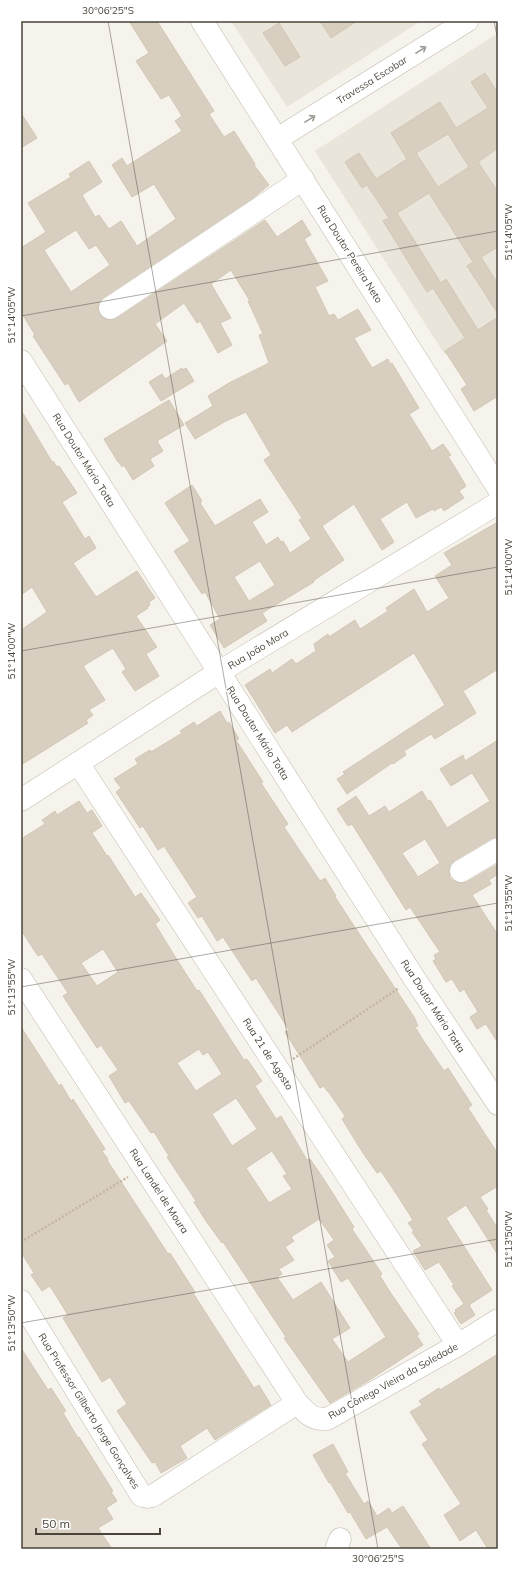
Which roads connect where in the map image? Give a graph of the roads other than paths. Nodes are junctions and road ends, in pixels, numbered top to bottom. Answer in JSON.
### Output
{"nodes":[{"id":1,"x":202,"y":21,"type":"edge"},
{"id":2,"x":467,"y":21,"type":"edge"},
{"id":3,"x":277,"y":139,"type":"junction"},
{"id":4,"x":303,"y":179,"type":"junction"},
{"id":5,"x":110,"y":308,"type":"dead end"},
{"id":6,"x":21,"y":361,"type":"edge"},
{"id":7,"x":490,"y":458,"type":"edge"},
{"id":8,"x":498,"y":488,"type":"edge"},
{"id":9,"x":498,"y":504,"type":"edge"},
{"id":10,"x":219,"y":672,"type":"junction"},
{"id":11,"x":78,"y":763,"type":"junction"},
{"id":12,"x":21,"y":800,"type":"edge"},
{"id":13,"x":498,"y":849,"type":"edge"},
{"id":14,"x":461,"y":871,"type":"dead end"},
{"id":15,"x":21,"y":979,"type":"edge"},
{"id":16,"x":498,"y":1104,"type":"edge"},
{"id":17,"x":21,"y":1301,"type":"edge"},
{"id":18,"x":498,"y":1320,"type":"edge"},
{"id":19,"x":458,"y":1345,"type":"junction"},
{"id":20,"x":297,"y":1403,"type":"junction"}],
"edges":[{"from":1,"to":3,"type":"street","name":"Rua Doutor Pereira Neto"},
{"from":3,"to":2,"type":"street","name":"Travessa Escobar","one_way":true},
{"from":3,"to":4,"type":"street","name":"Rua Doutor Pereira Neto"},
{"from":4,"to":5,"type":"street"},
{"from":4,"to":7,"type":"street","name":"Rua Doutor Pereira Neto"},
{"from":6,"to":10,"type":"street","name":"Rua Doutor Mário Totta"},
{"from":7,"to":8,"type":"street","name":"Rua Doutor Pereira Neto"},
{"from":9,"to":10,"type":"street","name":"Rua João Mora"},
{"from":10,"to":11,"type":"street","name":"Rua João Mora"},
{"from":10,"to":16,"type":"street","name":"Rua Doutor Mário Totta"},
{"from":11,"to":12,"type":"street","name":"Rua João Mora"},
{"from":11,"to":19,"type":"street","name":"Rua 21 de Agosto"},
{"from":13,"to":14,"type":"street"},
{"from":15,"to":20,"type":"street","name":"Rua Landel de Moura"},
{"from":17,"to":20,"type":"street","name":"Rua Professor Gilberto Jorge Gonçalves"},
{"from":18,"to":19,"type":"street","name":"Rua Cônego Vieira da Soledade"},
{"from":19,"to":20,"type":"street","name":"Rua Cônego Vieira da Soledade"}]}
